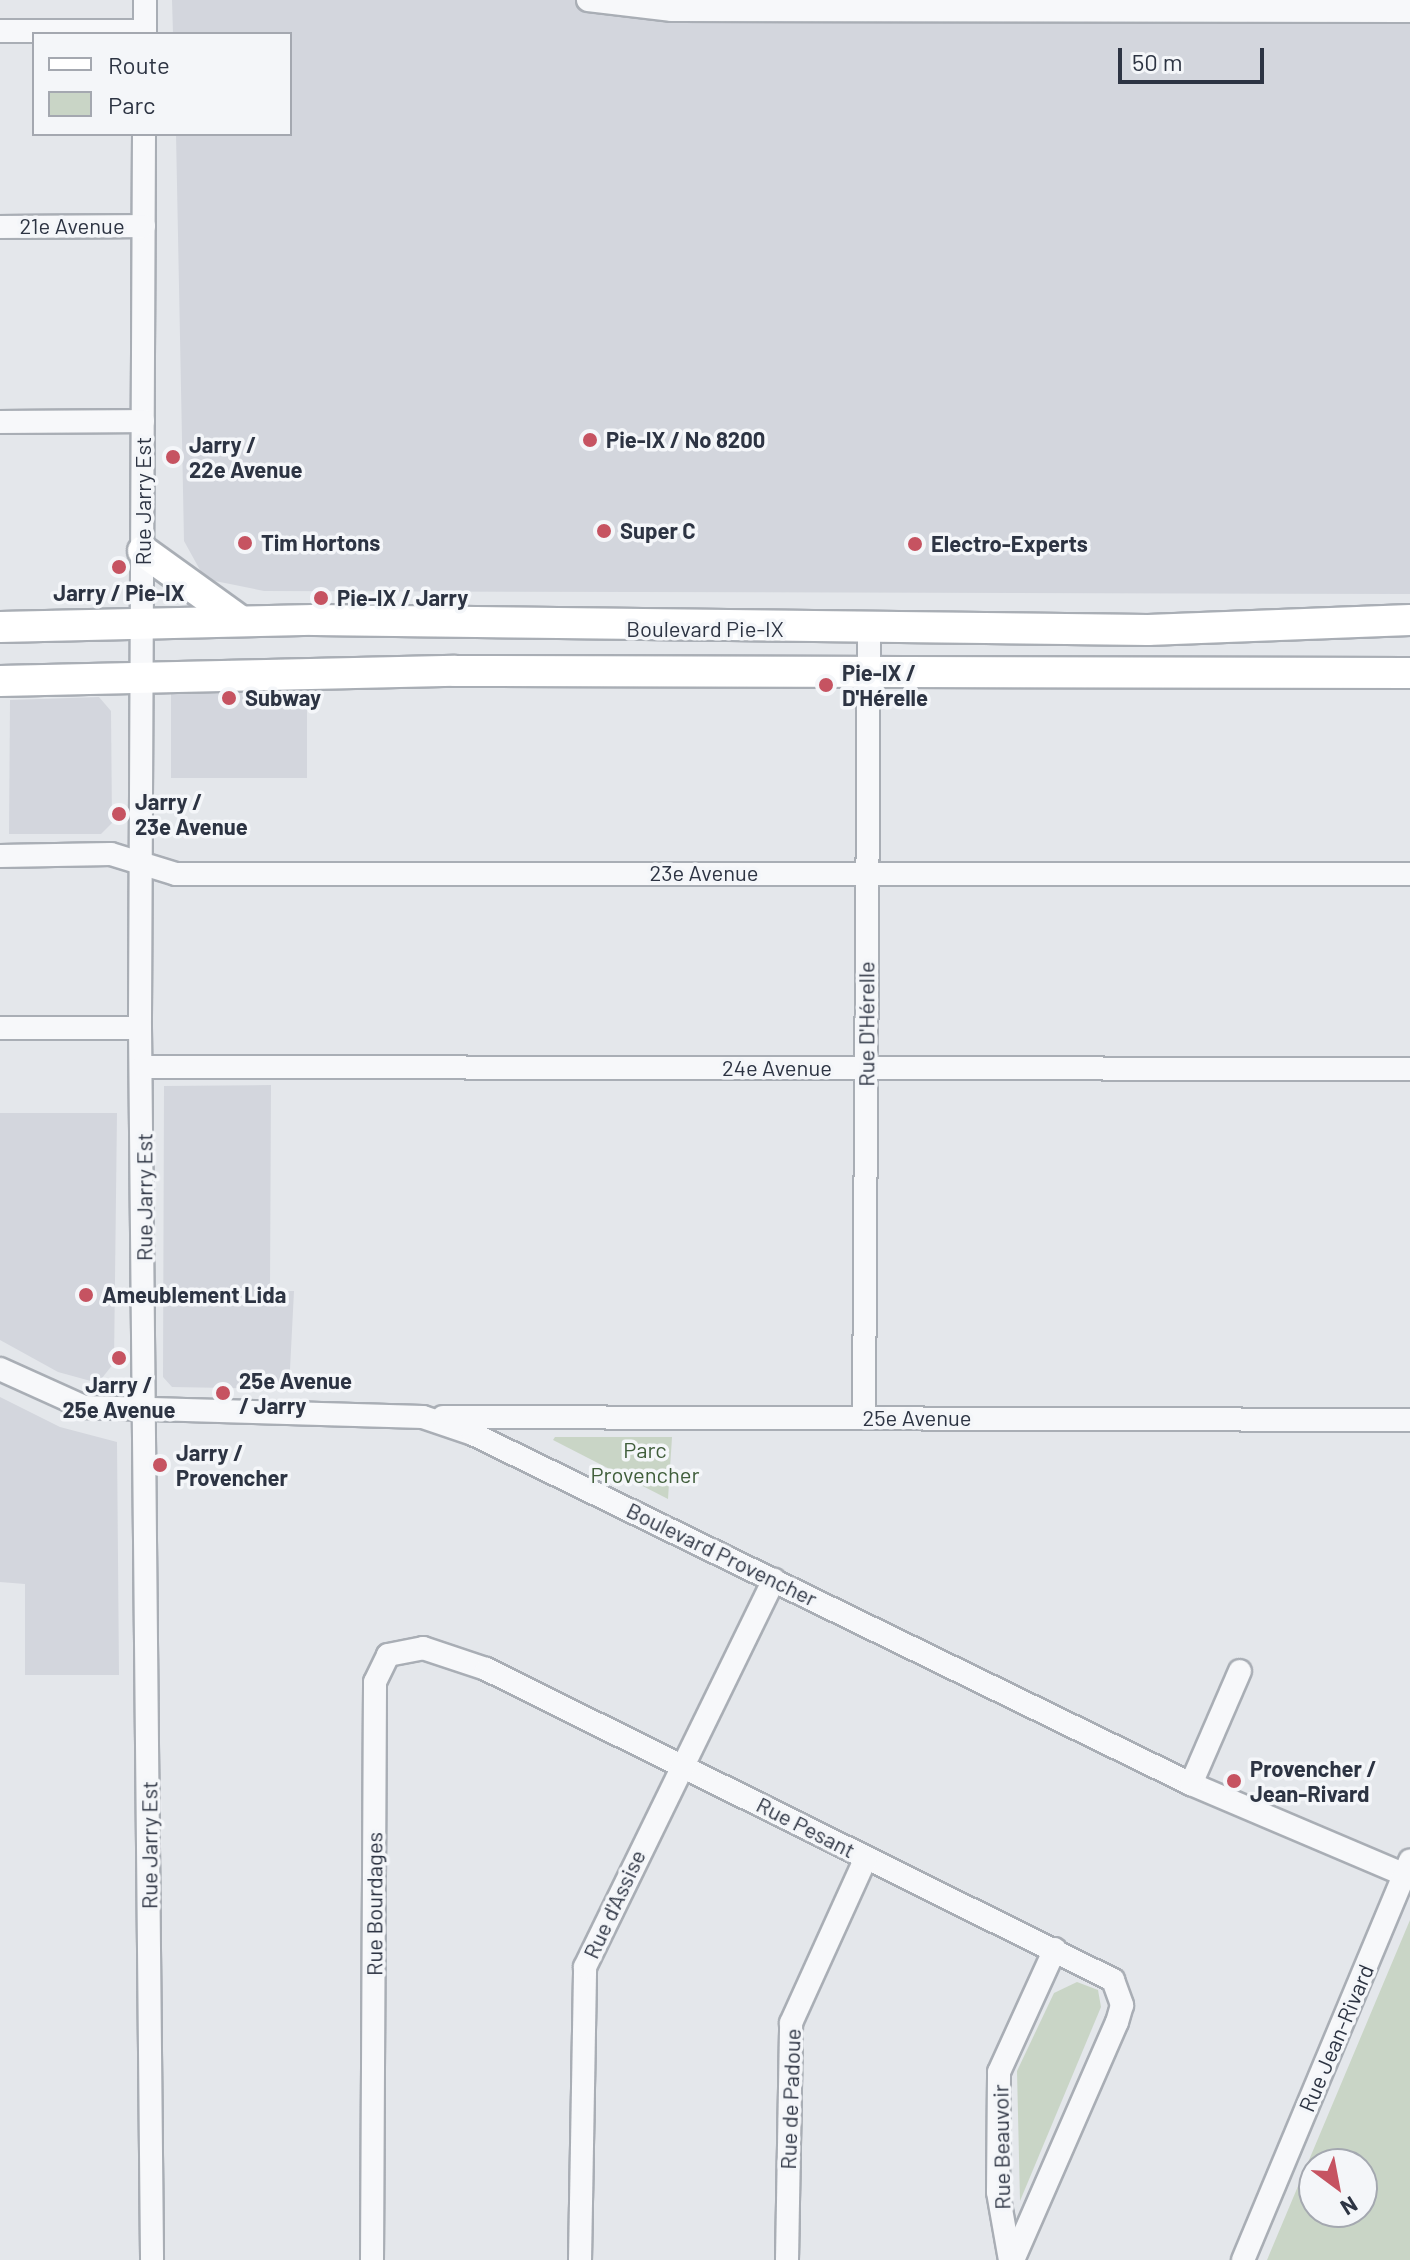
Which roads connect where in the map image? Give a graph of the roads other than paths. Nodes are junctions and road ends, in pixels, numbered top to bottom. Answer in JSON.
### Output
{"nodes":[{"id":1,"x":145,"y":0,"type":"edge"},
{"id":2,"x":588,"y":0,"type":"edge"},
{"id":3,"x":1410,"y":11,"type":"edge"},
{"id":4,"x":0,"y":31,"type":"edge"},
{"id":5,"x":72,"y":32,"type":"edge"},
{"id":6,"x":145,"y":32,"type":"edge"},
{"id":7,"x":144,"y":136,"type":"edge"},
{"id":8,"x":144,"y":226,"type":"junction"},
{"id":9,"x":0,"y":227,"type":"edge"},
{"id":10,"x":143,"y":421,"type":"junction"},
{"id":11,"x":0,"y":422,"type":"edge"},
{"id":12,"x":143,"y":551,"type":"junction"},
{"id":13,"x":239,"y":620,"type":"junction"},
{"id":14,"x":1410,"y":620,"type":"edge"},
{"id":15,"x":142,"y":621,"type":"junction"},
{"id":16,"x":0,"y":627,"type":"edge"},
{"id":17,"x":869,"y":630,"type":"junction"},
{"id":18,"x":869,"y":672,"type":"junction"},
{"id":19,"x":141,"y":673,"type":"junction"},
{"id":20,"x":1410,"y":673,"type":"edge"},
{"id":21,"x":0,"y":681,"type":"edge"},
{"id":22,"x":0,"y":856,"type":"edge"},
{"id":23,"x":141,"y":862,"type":"junction"},
{"id":24,"x":867,"y":873,"type":"junction"},
{"id":25,"x":1410,"y":874,"type":"edge"},
{"id":26,"x":0,"y":1028,"type":"edge"},
{"id":27,"x":140,"y":1028,"type":"junction"},
{"id":28,"x":143,"y":1067,"type":"junction"},
{"id":29,"x":865,"y":1068,"type":"junction"},
{"id":30,"x":1410,"y":1069,"type":"edge"},
{"id":31,"x":0,"y":1369,"type":"edge"},
{"id":32,"x":146,"y":1412,"type":"junction"},
{"id":33,"x":423,"y":1417,"type":"junction"},
{"id":34,"x":864,"y":1418,"type":"junction"},
{"id":35,"x":1410,"y":1420,"type":"edge"},
{"id":36,"x":774,"y":1580,"type":"junction"},
{"id":37,"x":486,"y":1669,"type":"joint"},
{"id":38,"x":1240,"y":1671,"type":"dead end"},
{"id":39,"x":680,"y":1764,"type":"junction"},
{"id":40,"x":1191,"y":1784,"type":"junction"},
{"id":41,"x":866,"y":1858,"type":"junction"},
{"id":42,"x":1408,"y":1870,"type":"edge"},
{"id":43,"x":1055,"y":1949,"type":"junction"},
{"id":44,"x":1120,"y":1991,"type":"joint"},
{"id":45,"x":152,"y":2260,"type":"edge"},
{"id":46,"x":372,"y":2260,"type":"edge"},
{"id":47,"x":580,"y":2260,"type":"edge"},
{"id":48,"x":787,"y":2260,"type":"edge"},
{"id":49,"x":1012,"y":2260,"type":"edge"},
{"id":50,"x":1243,"y":2260,"type":"edge"}],
"edges":[{"from":1,"to":6,"type":"street"},
{"from":2,"to":3,"type":"street"},
{"from":4,"to":5,"type":"street"},
{"from":7,"to":8,"type":"street","name":"Rue Jarry Est"},
{"from":8,"to":9,"type":"street","name":"21e Avenue"},
{"from":8,"to":10,"type":"street","name":"Rue Jarry Est"},
{"from":10,"to":11,"type":"street"},
{"from":10,"to":12,"type":"street","name":"Rue Jarry Est"},
{"from":12,"to":13,"type":"main road"},
{"from":12,"to":15,"type":"street","name":"Rue Jarry Est"},
{"from":13,"to":15,"type":"main road","name":"Boulevard Pie-IX"},
{"from":13,"to":17,"type":"main road","name":"Boulevard Pie-IX"},
{"from":14,"to":17,"type":"main road","name":"Boulevard Pie-IX"},
{"from":15,"to":16,"type":"main road","name":"Boulevard Pie-IX"},
{"from":15,"to":19,"type":"street","name":"Rue Jarry Est"},
{"from":17,"to":18,"type":"street","name":"Rue D'Hérelle"},
{"from":18,"to":19,"type":"main road","name":"Boulevard Pie-IX"},
{"from":18,"to":20,"type":"main road","name":"Boulevard Pie-IX"},
{"from":18,"to":24,"type":"street","name":"Rue D'Hérelle"},
{"from":19,"to":21,"type":"main road","name":"Boulevard Pie-IX"},
{"from":19,"to":23,"type":"street","name":"Rue Jarry Est"},
{"from":22,"to":23,"type":"street","name":"23e Avenue"},
{"from":23,"to":24,"type":"street","name":"23e Avenue"},
{"from":23,"to":27,"type":"street","name":"Rue Jarry Est"},
{"from":24,"to":25,"type":"street","name":"23e Avenue"},
{"from":24,"to":29,"type":"street","name":"Rue D'Hérelle"},
{"from":26,"to":27,"type":"street"},
{"from":27,"to":28,"type":"street","name":"Rue Jarry Est"},
{"from":28,"to":29,"type":"street","name":"24e Avenue"},
{"from":28,"to":32,"type":"street","name":"Rue Jarry Est"},
{"from":29,"to":30,"type":"street","name":"24e Avenue"},
{"from":29,"to":34,"type":"street","name":"Rue D'Hérelle"},
{"from":31,"to":32,"type":"street","name":"Boulevard Provencher"},
{"from":32,"to":33,"type":"street","name":"Boulevard Provencher"},
{"from":32,"to":45,"type":"street","name":"Rue Jarry Est"},
{"from":33,"to":34,"type":"street","name":"25e Avenue"},
{"from":33,"to":36,"type":"street","name":"Boulevard Provencher"},
{"from":34,"to":35,"type":"street","name":"25e Avenue"},
{"from":36,"to":39,"type":"street","name":"Rue d'Assise"},
{"from":36,"to":40,"type":"street","name":"Boulevard Provencher"},
{"from":37,"to":39,"type":"street","name":"Rue Pesant"},
{"from":37,"to":46,"type":"street","name":"Rue Bourdages"},
{"from":38,"to":40,"type":"street"},
{"from":39,"to":41,"type":"street","name":"Rue Pesant"},
{"from":39,"to":47,"type":"street","name":"Rue d'Assise"},
{"from":40,"to":42,"type":"street","name":"Boulevard Provencher"},
{"from":41,"to":43,"type":"street","name":"Rue Pesant"},
{"from":41,"to":48,"type":"street","name":"Rue de Padoue"},
{"from":42,"to":50,"type":"street","name":"Rue Jean-Rivard"},
{"from":43,"to":44,"type":"street","name":"Rue Pesant"},
{"from":43,"to":49,"type":"street","name":"Rue Beauvoir"},
{"from":44,"to":49,"type":"street","name":"Rue Beauvoir"}]}
